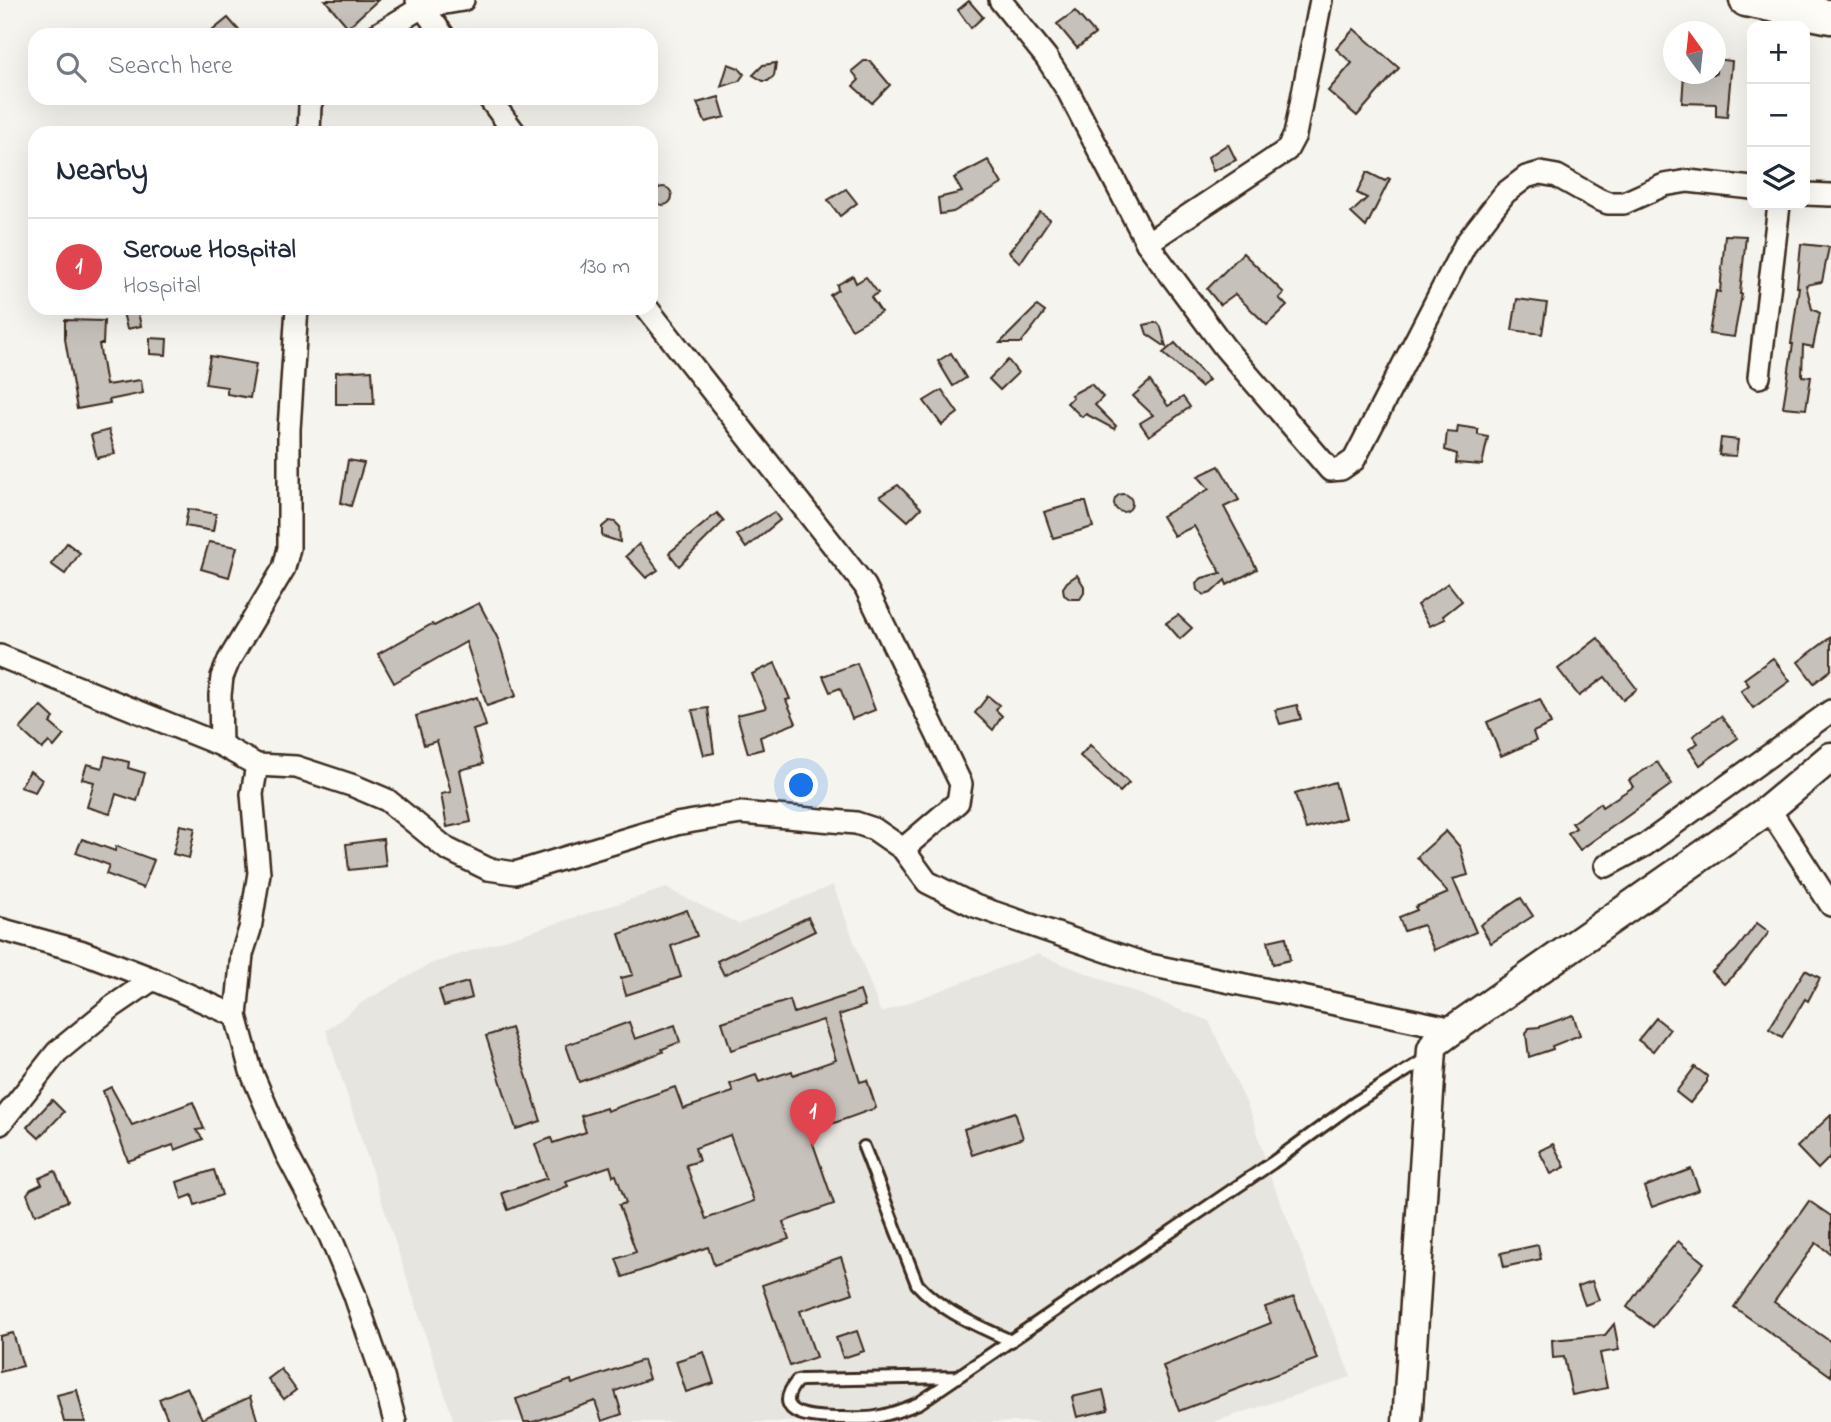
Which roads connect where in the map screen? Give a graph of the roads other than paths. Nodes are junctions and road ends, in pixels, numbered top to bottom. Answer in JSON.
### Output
{"nodes":[{"id":1,"x":463,"y":0,"type":"edge"},
{"id":2,"x":1000,"y":0,"type":"edge"},
{"id":3,"x":1321,"y":0,"type":"edge"},
{"id":4,"x":1746,"y":0,"type":"edge"},
{"id":5,"x":420,"y":4,"type":"edge"},
{"id":6,"x":1831,"y":17,"type":"edge"},
{"id":7,"x":386,"y":28,"type":"edge"},
{"id":8,"x":438,"y":28,"type":"edge"},
{"id":9,"x":310,"y":105,"type":"edge"},
{"id":10,"x":494,"y":105,"type":"edge"},
{"id":11,"x":309,"y":126,"type":"edge"},
{"id":12,"x":510,"y":126,"type":"edge"},
{"id":13,"x":1747,"y":187,"type":"edge"},
{"id":14,"x":1810,"y":194,"type":"edge"},
{"id":15,"x":1831,"y":195,"type":"edge"},
{"id":16,"x":1778,"y":210,"type":"edge"},
{"id":17,"x":1146,"y":243,"type":"junction"},
{"id":18,"x":297,"y":315,"type":"edge"},
{"id":19,"x":653,"y":315,"type":"edge"},
{"id":20,"x":1759,"y":377,"type":"dead end"},
{"id":21,"x":0,"y":656,"type":"edge"},
{"id":22,"x":1831,"y":711,"type":"edge"},
{"id":23,"x":221,"y":745,"type":"junction"},
{"id":24,"x":1831,"y":757,"type":"edge"},
{"id":25,"x":257,"y":765,"type":"junction"},
{"id":26,"x":1769,"y":809,"type":"junction"},
{"id":27,"x":903,"y":849,"type":"junction"},
{"id":28,"x":1606,"y":866,"type":"dead end"},
{"id":29,"x":1831,"y":905,"type":"edge"},
{"id":30,"x":0,"y":929,"type":"edge"},
{"id":31,"x":153,"y":979,"type":"junction"},
{"id":32,"x":236,"y":1016,"type":"junction"},
{"id":33,"x":1454,"y":1029,"type":"junction"},
{"id":34,"x":1430,"y":1057,"type":"junction"},
{"id":35,"x":0,"y":1124,"type":"edge"},
{"id":36,"x":864,"y":1147,"type":"dead end"},
{"id":37,"x":1011,"y":1340,"type":"junction"},
{"id":38,"x":956,"y":1377,"type":"junction"},
{"id":39,"x":395,"y":1422,"type":"edge"},
{"id":40,"x":1407,"y":1422,"type":"edge"}],
"edges":[{"from":1,"to":5,"type":"street"},
{"from":2,"to":17,"type":"street"},
{"from":3,"to":17,"type":"street"},
{"from":4,"to":6,"type":"main road"},
{"from":5,"to":7,"type":"street"},
{"from":5,"to":8,"type":"street"},
{"from":9,"to":11,"type":"street"},
{"from":10,"to":12,"type":"street"},
{"from":13,"to":17,"type":"street"},
{"from":14,"to":15,"type":"street"},
{"from":16,"to":20,"type":"street"},
{"from":18,"to":23,"type":"street"},
{"from":19,"to":27,"type":"street"},
{"from":21,"to":23,"type":"street"},
{"from":22,"to":28,"type":"street"},
{"from":23,"to":25,"type":"street"},
{"from":24,"to":26,"type":"street"},
{"from":25,"to":27,"type":"street"},
{"from":25,"to":32,"type":"street"},
{"from":26,"to":29,"type":"street"},
{"from":26,"to":33,"type":"street"},
{"from":27,"to":33,"type":"street"},
{"from":30,"to":31,"type":"street"},
{"from":31,"to":32,"type":"street"},
{"from":31,"to":35,"type":"street"},
{"from":32,"to":39,"type":"street"},
{"from":33,"to":34,"type":"street"},
{"from":34,"to":37,"type":"lane"},
{"from":34,"to":40,"type":"street"},
{"from":36,"to":37,"type":"lane"},
{"from":37,"to":38,"type":"lane"},
{"from":38,"to":38,"type":"lane"}]}
